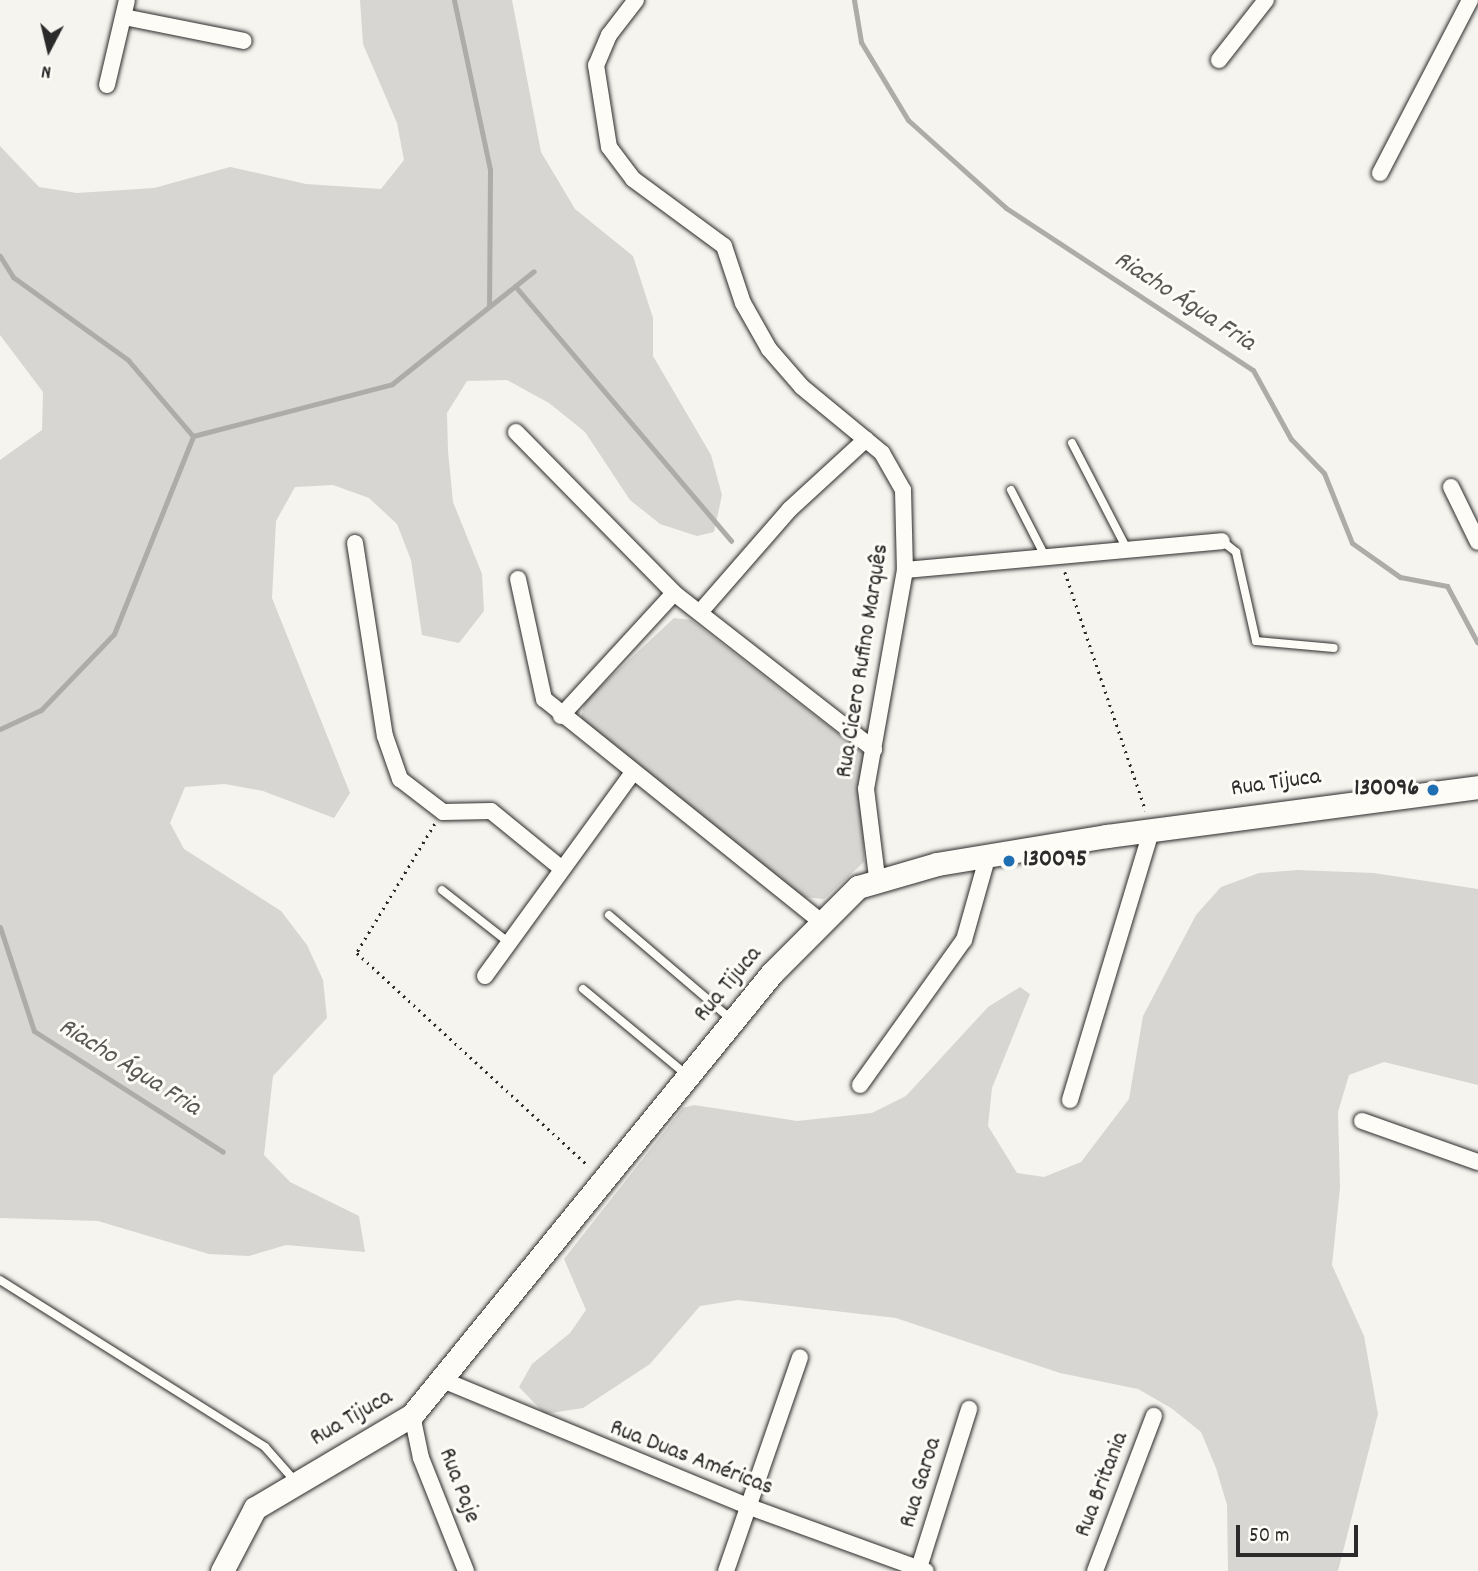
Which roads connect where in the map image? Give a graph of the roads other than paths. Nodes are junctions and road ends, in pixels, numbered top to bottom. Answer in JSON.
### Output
{"nodes":[{"id":1,"x":127,"y":0,"type":"edge"},
{"id":2,"x":636,"y":0,"type":"edge"},
{"id":3,"x":1266,"y":0,"type":"edge"},
{"id":4,"x":1470,"y":0,"type":"edge"},
{"id":5,"x":124,"y":17,"type":"junction"},
{"id":6,"x":244,"y":41,"type":"dead end"},
{"id":7,"x":1219,"y":60,"type":"dead end"},
{"id":8,"x":107,"y":85,"type":"dead end"},
{"id":9,"x":1380,"y":173,"type":"dead end"},
{"id":10,"x":516,"y":432,"type":"dead end"},
{"id":11,"x":866,"y":439,"type":"junction"},
{"id":12,"x":1073,"y":443,"type":"dead end"},
{"id":13,"x":1451,"y":487,"type":"dead end"},
{"id":14,"x":1011,"y":490,"type":"dead end"},
{"id":15,"x":1222,"y":541,"type":"joint"},
{"id":16,"x":1478,"y":542,"type":"edge"},
{"id":17,"x":355,"y":543,"type":"dead end"},
{"id":18,"x":1128,"y":551,"type":"junction"},
{"id":19,"x":1054,"y":560,"type":"junction"},
{"id":20,"x":905,"y":570,"type":"junction"},
{"id":21,"x":518,"y":579,"type":"dead end"},
{"id":22,"x":674,"y":593,"type":"junction"},
{"id":23,"x":701,"y":611,"type":"junction"},
{"id":24,"x":1334,"y":648,"type":"dead end"},
{"id":25,"x":561,"y":716,"type":"junction"},
{"id":26,"x":874,"y":749,"type":"junction"},
{"id":27,"x":633,"y":772,"type":"junction"},
{"id":28,"x":1478,"y":787,"type":"edge"},
{"id":29,"x":1152,"y":828,"type":"junction"},
{"id":30,"x":988,"y":855,"type":"junction"},
{"id":31,"x":561,"y":868,"type":"junction"},
{"id":32,"x":877,"y":877,"type":"junction"},
{"id":33,"x":442,"y":890,"type":"dead end"},
{"id":34,"x":609,"y":915,"type":"dead end"},
{"id":35,"x":820,"y":921,"type":"junction"},
{"id":36,"x":508,"y":942,"type":"junction"},
{"id":37,"x":485,"y":976,"type":"dead end"},
{"id":38,"x":583,"y":989,"type":"dead end"},
{"id":39,"x":734,"y":1022,"type":"junction"},
{"id":40,"x":687,"y":1075,"type":"junction"},
{"id":41,"x":860,"y":1085,"type":"dead end"},
{"id":42,"x":1070,"y":1100,"type":"dead end"},
{"id":43,"x":1362,"y":1121,"type":"dead end"},
{"id":44,"x":1478,"y":1162,"type":"edge"},
{"id":45,"x":0,"y":1280,"type":"edge"},
{"id":46,"x":800,"y":1357,"type":"dead end"},
{"id":47,"x":443,"y":1380,"type":"junction"},
{"id":48,"x":969,"y":1409,"type":"dead end"},
{"id":49,"x":412,"y":1415,"type":"junction"},
{"id":50,"x":1154,"y":1416,"type":"dead end"},
{"id":51,"x":295,"y":1481,"type":"junction"},
{"id":52,"x":747,"y":1506,"type":"junction"},
{"id":53,"x":921,"y":1570,"type":"edge"},
{"id":54,"x":222,"y":1571,"type":"edge"},
{"id":55,"x":466,"y":1571,"type":"edge"},
{"id":56,"x":726,"y":1571,"type":"edge"},
{"id":57,"x":1095,"y":1571,"type":"edge"}],
"edges":[{"from":1,"to":5,"type":"street"},
{"from":2,"to":11,"type":"street","name":"Rua Cicero Rufino Marquês"},
{"from":3,"to":7,"type":"street"},
{"from":4,"to":9,"type":"street"},
{"from":5,"to":6,"type":"street"},
{"from":5,"to":8,"type":"street"},
{"from":10,"to":22,"type":"street"},
{"from":11,"to":20,"type":"street","name":"Rua Cicero Rufino Marquês"},
{"from":11,"to":23,"type":"street"},
{"from":12,"to":18,"type":"lane"},
{"from":13,"to":16,"type":"street"},
{"from":14,"to":19,"type":"lane"},
{"from":15,"to":18,"type":"street"},
{"from":15,"to":24,"type":"lane"},
{"from":17,"to":31,"type":"street"},
{"from":18,"to":19,"type":"street"},
{"from":19,"to":20,"type":"street"},
{"from":20,"to":26,"type":"street","name":"Rua Cicero Rufino Marquês"},
{"from":21,"to":25,"type":"street"},
{"from":22,"to":23,"type":"street"},
{"from":22,"to":25,"type":"street"},
{"from":23,"to":26,"type":"street"},
{"from":25,"to":27,"type":"street"},
{"from":26,"to":32,"type":"street","name":"Rua Cicero Rufino Marquês"},
{"from":27,"to":31,"type":"street"},
{"from":27,"to":35,"type":"street"},
{"from":28,"to":29,"type":"street","name":"Rua Tijuca"},
{"from":29,"to":30,"type":"street","name":"Rua Tijuca"},
{"from":29,"to":42,"type":"street"},
{"from":30,"to":32,"type":"street","name":"Rua Tijuca"},
{"from":30,"to":41,"type":"street"},
{"from":31,"to":36,"type":"street"},
{"from":32,"to":35,"type":"street","name":"Rua Tijuca"},
{"from":33,"to":36,"type":"lane"},
{"from":34,"to":39,"type":"lane"},
{"from":35,"to":39,"type":"street","name":"Rua Tijuca"},
{"from":36,"to":37,"type":"street"},
{"from":38,"to":40,"type":"lane"},
{"from":39,"to":40,"type":"street","name":"Rua Tijuca"},
{"from":40,"to":47,"type":"street","name":"Rua Tijuca"},
{"from":43,"to":44,"type":"street"},
{"from":45,"to":51,"type":"lane"},
{"from":46,"to":52,"type":"street"},
{"from":47,"to":49,"type":"street","name":"Rua Tijuca"},
{"from":47,"to":52,"type":"street","name":"Rua Duas Américas"},
{"from":48,"to":53,"type":"street","name":"Rua Garoa"},
{"from":49,"to":51,"type":"street","name":"Rua Tijuca"},
{"from":49,"to":55,"type":"street","name":"Rua Paje"},
{"from":50,"to":57,"type":"street","name":"Rua Britania"},
{"from":51,"to":54,"type":"street","name":"Rua Tijuca"},
{"from":52,"to":53,"type":"street","name":"Rua Duas Américas"},
{"from":52,"to":56,"type":"street"}]}
